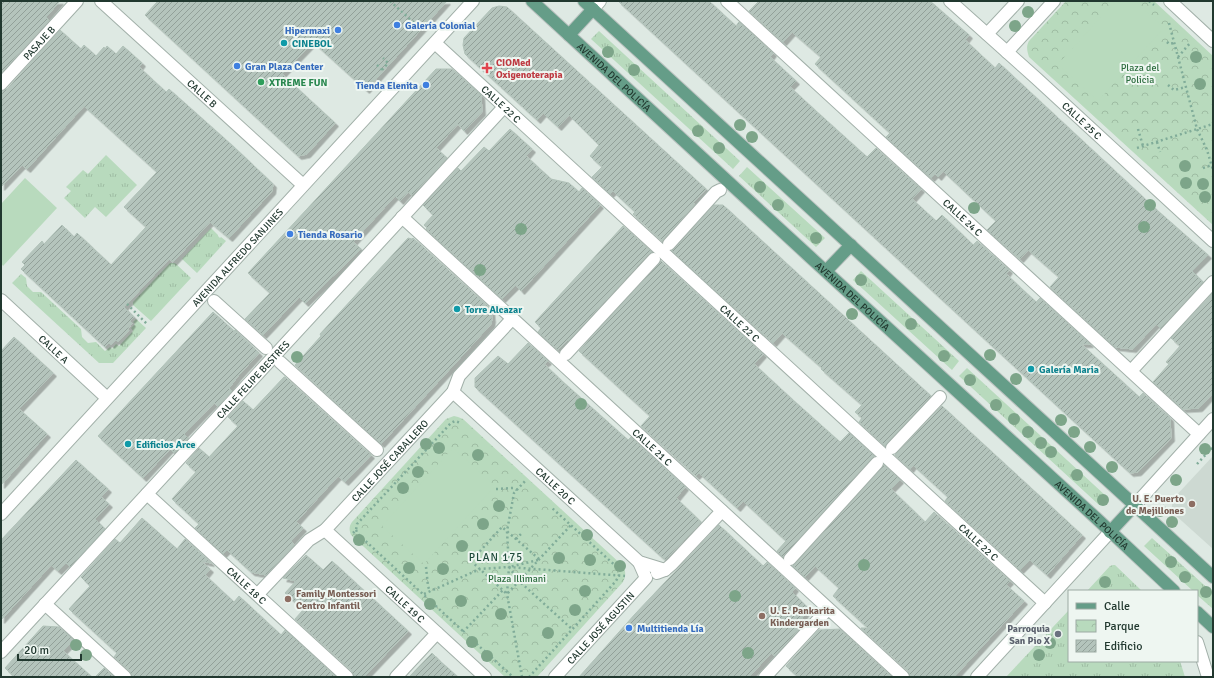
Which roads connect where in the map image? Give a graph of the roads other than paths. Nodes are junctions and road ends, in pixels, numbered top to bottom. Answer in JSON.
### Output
{"nodes":[{"id":1,"x":77,"y":1,"type":"edge"},
{"id":2,"x":101,"y":1,"type":"edge"},
{"id":3,"x":473,"y":1,"type":"edge"},
{"id":4,"x":532,"y":1,"type":"edge"},
{"id":5,"x":727,"y":1,"type":"edge"},
{"id":6,"x":950,"y":1,"type":"edge"},
{"id":7,"x":1018,"y":1,"type":"edge"},
{"id":8,"x":1054,"y":1,"type":"edge"},
{"id":9,"x":1170,"y":1,"type":"edge"},
{"id":10,"x":592,"y":4,"type":"edge"},
{"id":11,"x":987,"y":34,"type":"junction"},
{"id":12,"x":569,"y":35,"type":"junction"},
{"id":13,"x":1213,"y":41,"type":"edge"},
{"id":14,"x":435,"y":43,"type":"junction"},
{"id":15,"x":1007,"y":52,"type":"junction"},
{"id":16,"x":1,"y":84,"type":"edge"},
{"id":17,"x":504,"y":107,"type":"junction"},
{"id":18,"x":303,"y":185,"type":"junction"},
{"id":19,"x":720,"y":190,"type":"dead end"},
{"id":20,"x":402,"y":217,"type":"junction"},
{"id":21,"x":1213,"y":241,"type":"edge"},
{"id":22,"x":670,"y":244,"type":"dead end"},
{"id":23,"x":850,"y":245,"type":"junction"},
{"id":24,"x":654,"y":259,"type":"dead end"},
{"id":25,"x":826,"y":271,"type":"junction"},
{"id":26,"x":1213,"y":282,"type":"edge"},
{"id":27,"x":1,"y":300,"type":"edge"},
{"id":28,"x":214,"y":301,"type":"dead end"},
{"id":29,"x":512,"y":319,"type":"junction"},
{"id":30,"x":266,"y":348,"type":"dead end"},
{"id":31,"x":566,"y":354,"type":"dead end"},
{"id":32,"x":280,"y":362,"type":"dead end"},
{"id":33,"x":1131,"y":371,"type":"junction"},
{"id":34,"x":453,"y":392,"type":"junction"},
{"id":35,"x":940,"y":397,"type":"dead end"},
{"id":36,"x":107,"y":398,"type":"junction"},
{"id":37,"x":1213,"y":419,"type":"edge"},
{"id":38,"x":1199,"y":434,"type":"junction"},
{"id":39,"x":892,"y":448,"type":"dead end"},
{"id":40,"x":378,"y":450,"type":"dead end"},
{"id":41,"x":877,"y":463,"type":"dead end"},
{"id":42,"x":147,"y":494,"type":"junction"},
{"id":43,"x":1135,"y":505,"type":"junction"},
{"id":44,"x":722,"y":511,"type":"junction"},
{"id":45,"x":1,"y":514,"type":"edge"},
{"id":46,"x":325,"y":530,"type":"junction"},
{"id":47,"x":1110,"y":532,"type":"junction"},
{"id":48,"x":790,"y":559,"type":"dead end"},
{"id":49,"x":639,"y":562,"type":"junction"},
{"id":50,"x":665,"y":570,"type":"junction"},
{"id":51,"x":1213,"y":577,"type":"edge"},
{"id":52,"x":646,"y":578,"type":"junction"},
{"id":53,"x":1173,"y":590,"type":"edge"},
{"id":54,"x":258,"y":594,"type":"junction"},
{"id":55,"x":1045,"y":603,"type":"junction"},
{"id":56,"x":45,"y":604,"type":"junction"},
{"id":57,"x":828,"y":609,"type":"junction"},
{"id":58,"x":1198,"y":613,"type":"edge"},
{"id":59,"x":1213,"y":627,"type":"edge"},
{"id":60,"x":437,"y":633,"type":"junction"},
{"id":61,"x":1198,"y":645,"type":"edge"},
{"id":62,"x":1,"y":652,"type":"edge"},
{"id":63,"x":125,"y":677,"type":"edge"},
{"id":64,"x":347,"y":677,"type":"edge"},
{"id":65,"x":396,"y":677,"type":"edge"},
{"id":66,"x":485,"y":677,"type":"edge"},
{"id":67,"x":555,"y":677,"type":"edge"},
{"id":68,"x":765,"y":677,"type":"edge"},
{"id":69,"x":903,"y":677,"type":"edge"},
{"id":70,"x":977,"y":677,"type":"edge"},
{"id":71,"x":1208,"y":677,"type":"edge"}],
"edges":[{"from":1,"to":16,"type":"street","name":"PASAJE B"},
{"from":2,"to":18,"type":"street","name":"CALLE B"},
{"from":3,"to":14,"type":"street","name":"AVENIDA ALFREDO SANJINES"},
{"from":4,"to":12,"type":"main road","name":"AVENIDA DEL POLICÍA"},
{"from":5,"to":33,"type":"street","name":"CALLE 24 C"},
{"from":6,"to":11,"type":"street","name":"CALLE 25 C"},
{"from":7,"to":11,"type":"street"},
{"from":8,"to":15,"type":"street"},
{"from":9,"to":13,"type":"street"},
{"from":10,"to":12,"type":"main road"},
{"from":10,"to":23,"type":"main road"},
{"from":11,"to":15,"type":"street","name":"CALLE 25 C"},
{"from":12,"to":25,"type":"main road","name":"AVENIDA DEL POLICÍA"},
{"from":14,"to":17,"type":"street","name":"CALLE 22 C"},
{"from":14,"to":18,"type":"street","name":"AVENIDA ALFREDO SANJINES"},
{"from":15,"to":21,"type":"street","name":"CALLE 25 C"},
{"from":17,"to":20,"type":"street","name":"CALLE FELIPE BESTRES"},
{"from":17,"to":55,"type":"street","name":"CALLE 22 C"},
{"from":18,"to":36,"type":"street","name":"AVENIDA ALFREDO SANJINES"},
{"from":19,"to":22,"type":"street"},
{"from":20,"to":29,"type":"street","name":"CALLE 21 C"},
{"from":20,"to":42,"type":"street","name":"CALLE FELIPE BESTRES"},
{"from":23,"to":25,"type":"main road"},
{"from":23,"to":43,"type":"main road"},
{"from":24,"to":31,"type":"street"},
{"from":25,"to":47,"type":"main road","name":"AVENIDA DEL POLICÍA"},
{"from":26,"to":33,"type":"street"},
{"from":27,"to":36,"type":"street","name":"CALLE A"},
{"from":28,"to":30,"type":"street"},
{"from":29,"to":34,"type":"street","name":"CALLE JOSÉ CABALLERO"},
{"from":29,"to":44,"type":"street","name":"CALLE 21 C"},
{"from":32,"to":40,"type":"street"},
{"from":33,"to":38,"type":"street","name":"CALLE 24 C"},
{"from":34,"to":46,"type":"street","name":"CALLE JOSÉ CABALLERO"},
{"from":34,"to":49,"type":"street","name":"CALLE 20 C"},
{"from":35,"to":39,"type":"street"},
{"from":36,"to":45,"type":"street","name":"AVENIDA ALFREDO SANJINES"},
{"from":37,"to":38,"type":"street"},
{"from":38,"to":43,"type":"street"},
{"from":41,"to":48,"type":"street"},
{"from":42,"to":54,"type":"street","name":"CALLE 18 C"},
{"from":42,"to":56,"type":"street","name":"CALLE FELIPE BESTRES"},
{"from":43,"to":47,"type":"main road"},
{"from":43,"to":51,"type":"main road"},
{"from":44,"to":50,"type":"street","name":"CALLE JOSÉ AGUSTIN"},
{"from":44,"to":57,"type":"street","name":"CALLE 21 C"},
{"from":46,"to":54,"type":"street","name":"CALLE JOSÉ CABALLERO"},
{"from":46,"to":60,"type":"street","name":"CALLE 19 C"},
{"from":47,"to":53,"type":"main road","name":"AVENIDA DEL POLICÍA"},
{"from":47,"to":55,"type":"street"},
{"from":49,"to":50,"type":"street","name":"CALLE 20 C"},
{"from":49,"to":52,"type":"street"},
{"from":50,"to":52,"type":"street","name":"CALLE JOSÉ AGUSTIN"},
{"from":52,"to":67,"type":"street","name":"CALLE JOSÉ AGUSTIN"},
{"from":54,"to":64,"type":"street","name":"CALLE 18 C"},
{"from":55,"to":70,"type":"street"},
{"from":56,"to":62,"type":"street","name":"CALLE FELIPE BESTRES"},
{"from":56,"to":63,"type":"street"},
{"from":57,"to":68,"type":"street"},
{"from":57,"to":69,"type":"street","name":"CALLE 21 C"},
{"from":58,"to":59,"type":"main road"},
{"from":60,"to":65,"type":"street"},
{"from":60,"to":66,"type":"street","name":"CALLE 19 C"},
{"from":61,"to":71,"type":"street"}]}
